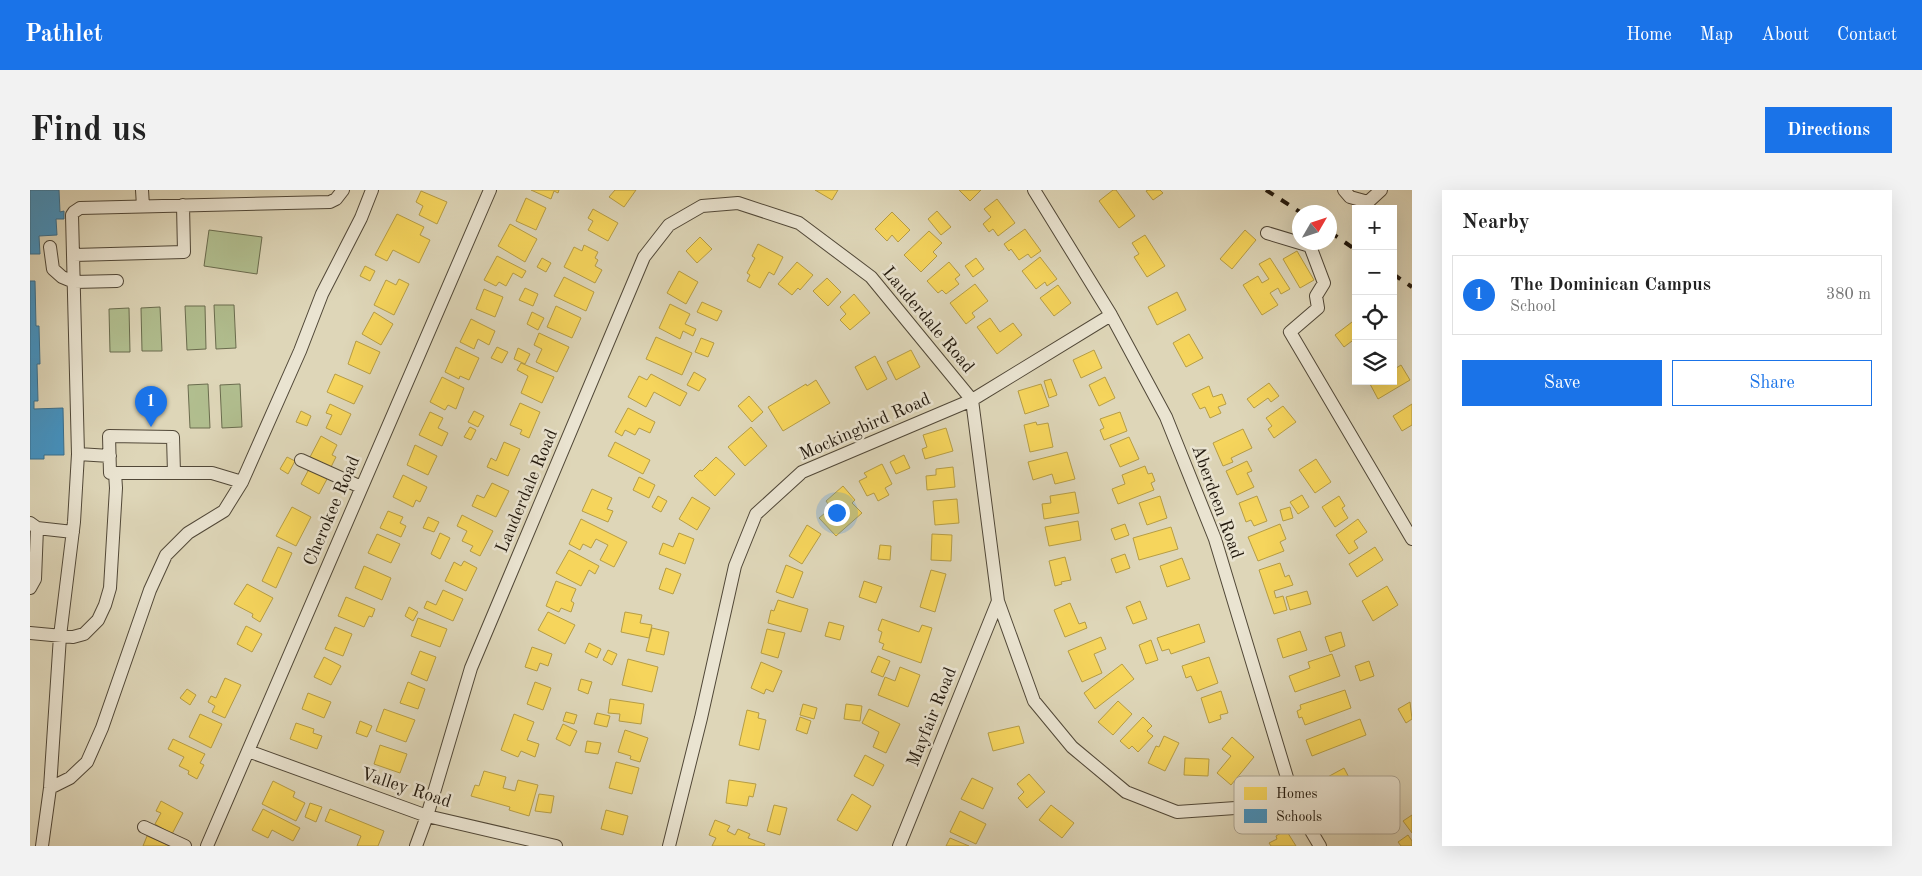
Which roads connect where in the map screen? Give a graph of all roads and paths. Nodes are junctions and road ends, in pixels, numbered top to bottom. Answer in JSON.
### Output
{"nodes":[{"id":1,"x":142,"y":190,"type":"edge"},
{"id":2,"x":343,"y":190,"type":"edge"},
{"id":3,"x":372,"y":190,"type":"edge"},
{"id":4,"x":490,"y":190,"type":"edge"},
{"id":5,"x":1034,"y":190,"type":"edge"},
{"id":6,"x":1344,"y":190,"type":"edge"},
{"id":7,"x":1381,"y":190,"type":"edge"},
{"id":8,"x":183,"y":205,"type":"junction"},
{"id":9,"x":143,"y":206,"type":"junction"},
{"id":10,"x":1267,"y":233,"type":"dead end"},
{"id":11,"x":50,"y":247,"type":"dead end"},
{"id":12,"x":74,"y":255,"type":"junction"},
{"id":13,"x":117,"y":281,"type":"dead end"},
{"id":14,"x":74,"y":282,"type":"junction"},
{"id":15,"x":1112,"y":315,"type":"junction"},
{"id":16,"x":972,"y":400,"type":"junction"},
{"id":17,"x":78,"y":454,"type":"junction"},
{"id":18,"x":110,"y":456,"type":"junction"},
{"id":19,"x":301,"y":460,"type":"dead end"},
{"id":20,"x":115,"y":473,"type":"junction"},
{"id":21,"x":174,"y":473,"type":"junction"},
{"id":22,"x":242,"y":482,"type":"junction"},
{"id":23,"x":362,"y":488,"type":"junction"},
{"id":24,"x":34,"y":526,"type":"edge"},
{"id":25,"x":73,"y":532,"type":"junction"},
{"id":26,"x":1412,"y":539,"type":"edge"},
{"id":27,"x":30,"y":588,"type":"edge"},
{"id":28,"x":998,"y":601,"type":"junction"},
{"id":29,"x":30,"y":633,"type":"edge"},
{"id":30,"x":60,"y":636,"type":"junction"},
{"id":31,"x":248,"y":751,"type":"junction"},
{"id":32,"x":1287,"y":776,"type":"edge"},
{"id":33,"x":50,"y":788,"type":"junction"},
{"id":34,"x":1234,"y":808,"type":"edge"},
{"id":35,"x":427,"y":816,"type":"junction"},
{"id":36,"x":144,"y":826,"type":"dead end"},
{"id":37,"x":1313,"y":834,"type":"edge"},
{"id":38,"x":42,"y":846,"type":"edge"},
{"id":39,"x":185,"y":846,"type":"edge"},
{"id":40,"x":207,"y":846,"type":"edge"},
{"id":41,"x":416,"y":846,"type":"edge"},
{"id":42,"x":556,"y":846,"type":"edge"},
{"id":43,"x":669,"y":846,"type":"edge"},
{"id":44,"x":899,"y":846,"type":"edge"},
{"id":45,"x":1320,"y":846,"type":"edge"}],
"edges":[{"from":1,"to":9,"type":"street"},
{"from":2,"to":8,"type":"street"},
{"from":3,"to":22,"type":"street"},
{"from":4,"to":23,"type":"street","name":"Cherokee Road"},
{"from":5,"to":15,"type":"street","name":"Aberdeen Road"},
{"from":6,"to":7,"type":"street"},
{"from":8,"to":9,"type":"street"},
{"from":8,"to":12,"type":"street"},
{"from":9,"to":12,"type":"street"},
{"from":10,"to":26,"type":"street"},
{"from":11,"to":14,"type":"street"},
{"from":12,"to":14,"type":"street"},
{"from":13,"to":14,"type":"street"},
{"from":14,"to":17,"type":"street"},
{"from":15,"to":16,"type":"street","name":"Mockingbird Road"},
{"from":15,"to":32,"type":"street","name":"Aberdeen Road"},
{"from":16,"to":28,"type":"street","name":"Lauderdale Road"},
{"from":16,"to":35,"type":"street","name":"Lauderdale Road"},
{"from":16,"to":43,"type":"street","name":"Mockingbird Road"},
{"from":17,"to":18,"type":"street"},
{"from":17,"to":25,"type":"street"},
{"from":18,"to":20,"type":"street"},
{"from":18,"to":21,"type":"street"},
{"from":19,"to":23,"type":"street"},
{"from":20,"to":21,"type":"street"},
{"from":20,"to":30,"type":"street"},
{"from":21,"to":22,"type":"street"},
{"from":22,"to":33,"type":"street"},
{"from":23,"to":31,"type":"street","name":"Cherokee Road"},
{"from":24,"to":25,"type":"street"},
{"from":24,"to":27,"type":"street"},
{"from":25,"to":30,"type":"street"},
{"from":28,"to":34,"type":"street","name":"Lauderdale Road"},
{"from":28,"to":44,"type":"street","name":"Mayfair Road"},
{"from":29,"to":30,"type":"street"},
{"from":30,"to":33,"type":"street"},
{"from":31,"to":35,"type":"street","name":"Valley Road"},
{"from":31,"to":40,"type":"street","name":"Cherokee Road"},
{"from":33,"to":38,"type":"street"},
{"from":35,"to":41,"type":"street","name":"Lauderdale Road"},
{"from":35,"to":42,"type":"street","name":"Valley Road"},
{"from":36,"to":39,"type":"street"},
{"from":37,"to":45,"type":"street","name":"Aberdeen Road"}]}
